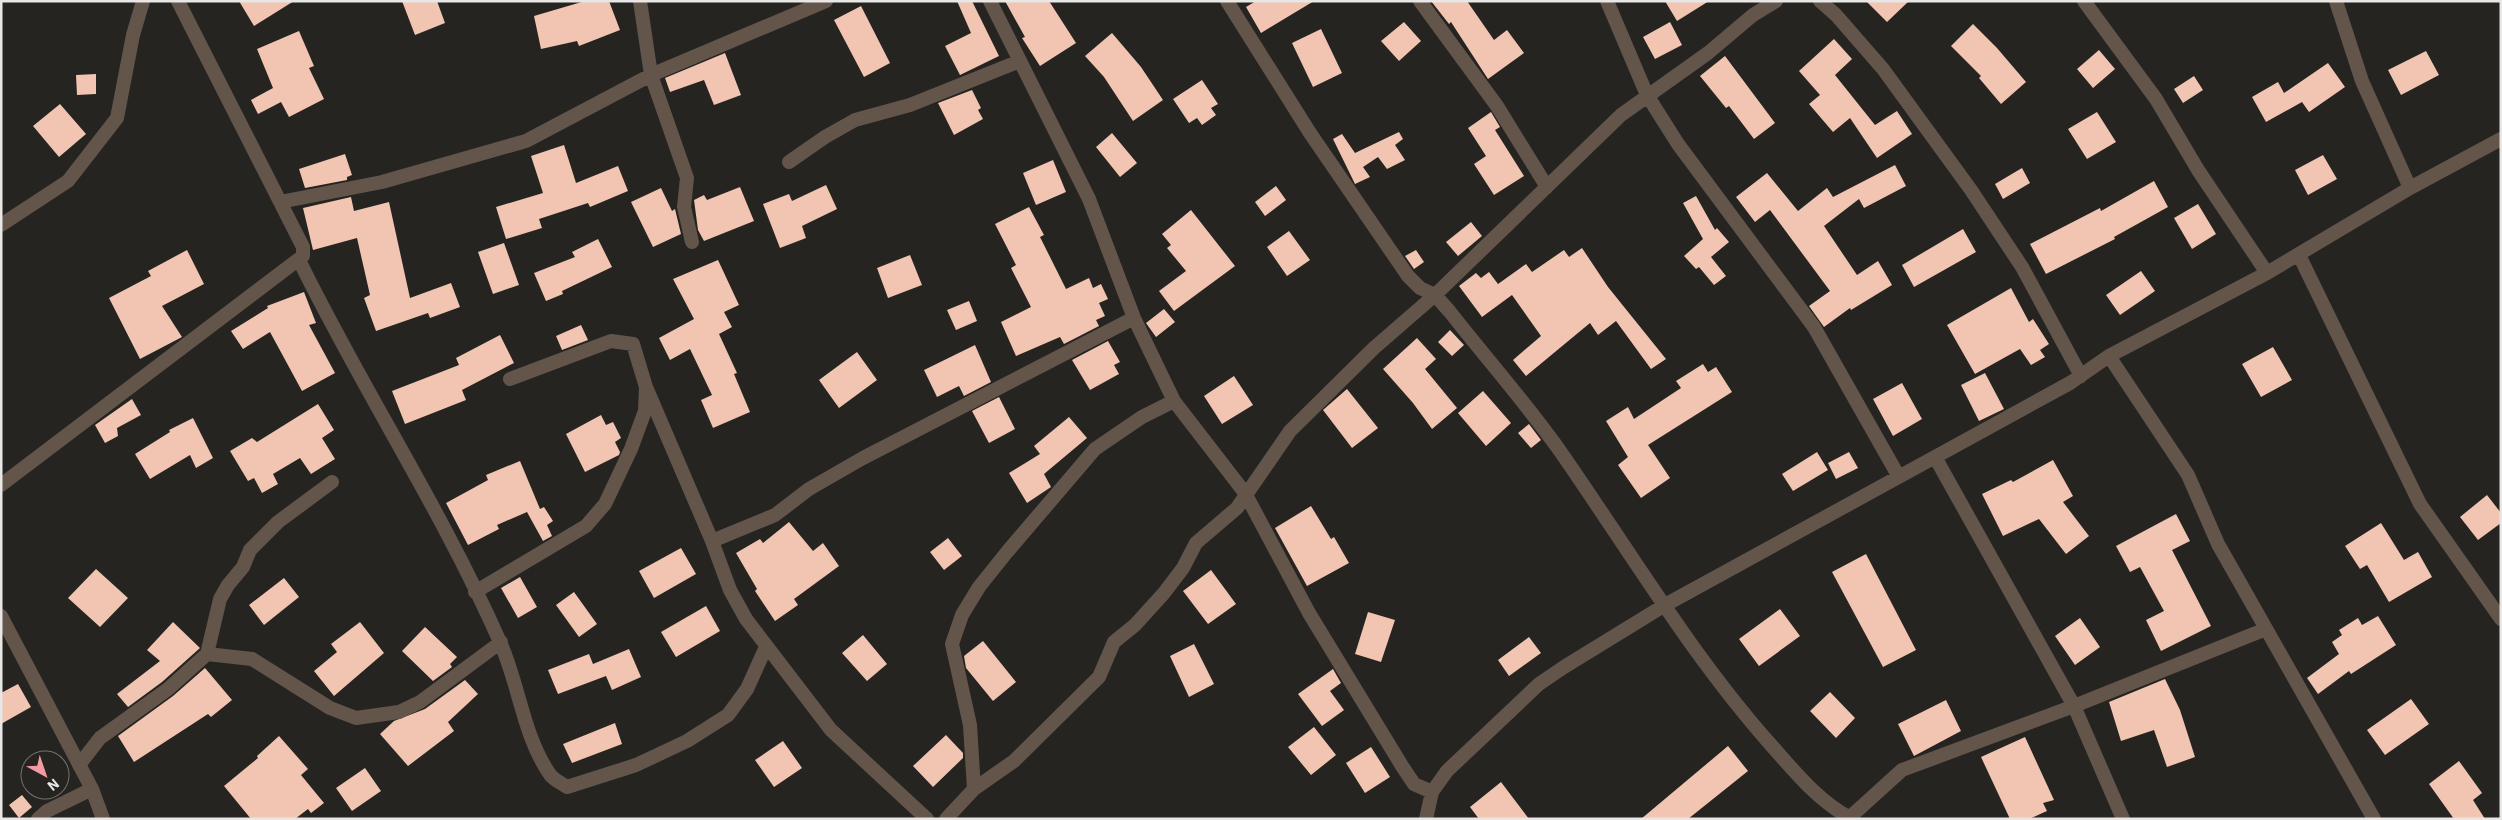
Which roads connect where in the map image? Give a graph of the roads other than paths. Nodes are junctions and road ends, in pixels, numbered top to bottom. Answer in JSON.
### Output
{"nodes":[{"id":1,"x":143,"y":1,"type":"edge"},
{"id":2,"x":178,"y":1,"type":"edge"},
{"id":3,"x":640,"y":1,"type":"edge"},
{"id":4,"x":826,"y":1,"type":"edge"},
{"id":5,"x":990,"y":1,"type":"edge"},
{"id":6,"x":1226,"y":1,"type":"edge"},
{"id":7,"x":1420,"y":1,"type":"edge"},
{"id":8,"x":1607,"y":1,"type":"edge"},
{"id":9,"x":1776,"y":1,"type":"edge"},
{"id":10,"x":1820,"y":1,"type":"edge"},
{"id":11,"x":2084,"y":1,"type":"edge"},
{"id":12,"x":2336,"y":1,"type":"edge"},
{"id":13,"x":1020,"y":61,"type":"junction"},
{"id":14,"x":651,"y":76,"type":"junction"},
{"id":15,"x":1647,"y":95,"type":"junction"},
{"id":16,"x":2501,"y":139,"type":"edge"},
{"id":17,"x":789,"y":162,"type":"dead end"},
{"id":18,"x":1547,"y":187,"type":"junction"},
{"id":19,"x":2410,"y":188,"type":"junction"},
{"id":20,"x":280,"y":202,"type":"junction"},
{"id":21,"x":1,"y":225,"type":"edge"},
{"id":22,"x":692,"y":242,"type":"dead end"},
{"id":23,"x":2299,"y":255,"type":"junction"},
{"id":24,"x":299,"y":260,"type":"junction"},
{"id":25,"x":2267,"y":273,"type":"junction"},
{"id":26,"x":1435,"y":295,"type":"junction"},
{"id":27,"x":1134,"y":318,"type":"junction"},
{"id":28,"x":2109,"y":356,"type":"junction"},
{"id":29,"x":2081,"y":376,"type":"junction"},
{"id":30,"x":510,"y":379,"type":"dead end"},
{"id":31,"x":646,"y":388,"type":"junction"},
{"id":32,"x":1174,"y":401,"type":"junction"},
{"id":33,"x":1935,"y":457,"type":"junction"},
{"id":34,"x":1899,"y":477,"type":"junction"},
{"id":35,"x":332,"y":482,"type":"dead end"},
{"id":36,"x":1,"y":485,"type":"edge"},
{"id":37,"x":1245,"y":493,"type":"junction"},
{"id":38,"x":712,"y":541,"type":"junction"},
{"id":39,"x":476,"y":592,"type":"junction"},
{"id":40,"x":1665,"y":605,"type":"junction"},
{"id":41,"x":1,"y":616,"type":"edge"},
{"id":42,"x":2501,"y":619,"type":"edge"},
{"id":43,"x":2266,"y":629,"type":"junction"},
{"id":44,"x":500,"y":642,"type":"junction"},
{"id":45,"x":766,"y":647,"type":"junction"},
{"id":46,"x":206,"y":654,"type":"junction"},
{"id":47,"x":2074,"y":706,"type":"junction"},
{"id":48,"x":80,"y":765,"type":"junction"},
{"id":49,"x":92,"y":789,"type":"junction"},
{"id":50,"x":974,"y":789,"type":"junction"},
{"id":51,"x":1432,"y":792,"type":"junction"},
{"id":52,"x":1850,"y":818,"type":"edge"},
{"id":53,"x":38,"y":819,"type":"edge"},
{"id":54,"x":103,"y":819,"type":"edge"},
{"id":55,"x":928,"y":819,"type":"edge"},
{"id":56,"x":946,"y":819,"type":"edge"},
{"id":57,"x":1426,"y":819,"type":"edge"},
{"id":58,"x":2123,"y":819,"type":"edge"},
{"id":59,"x":2374,"y":819,"type":"edge"}],
"edges":[{"from":1,"to":21,"type":"street"},
{"from":2,"to":20,"type":"street"},
{"from":3,"to":14,"type":"street"},
{"from":4,"to":14,"type":"street"},
{"from":5,"to":13,"type":"street"},
{"from":6,"to":26,"type":"street"},
{"from":7,"to":18,"type":"street"},
{"from":8,"to":15,"type":"street"},
{"from":9,"to":15,"type":"street"},
{"from":10,"to":29,"type":"street"},
{"from":11,"to":25,"type":"street"},
{"from":12,"to":19,"type":"street"},
{"from":13,"to":17,"type":"street"},
{"from":13,"to":27,"type":"street"},
{"from":14,"to":20,"type":"street"},
{"from":14,"to":22,"type":"street"},
{"from":15,"to":18,"type":"street"},
{"from":15,"to":34,"type":"street"},
{"from":16,"to":19,"type":"street"},
{"from":18,"to":26,"type":"street"},
{"from":19,"to":23,"type":"street"},
{"from":20,"to":24,"type":"street"},
{"from":23,"to":25,"type":"street"},
{"from":23,"to":42,"type":"street"},
{"from":24,"to":36,"type":"street"},
{"from":24,"to":39,"type":"street"},
{"from":25,"to":28,"type":"street"},
{"from":26,"to":37,"type":"street"},
{"from":26,"to":40,"type":"street"},
{"from":27,"to":32,"type":"street"},
{"from":27,"to":38,"type":"street"},
{"from":28,"to":29,"type":"street"},
{"from":28,"to":43,"type":"street"},
{"from":29,"to":33,"type":"street"},
{"from":30,"to":31,"type":"street"},
{"from":31,"to":38,"type":"street"},
{"from":31,"to":39,"type":"street"},
{"from":32,"to":37,"type":"street"},
{"from":32,"to":50,"type":"street"},
{"from":33,"to":34,"type":"street"},
{"from":33,"to":47,"type":"street"},
{"from":34,"to":40,"type":"street"},
{"from":35,"to":46,"type":"street"},
{"from":37,"to":50,"type":"street"},
{"from":37,"to":51,"type":"street"},
{"from":38,"to":45,"type":"street"},
{"from":39,"to":44,"type":"street"},
{"from":40,"to":51,"type":"street"},
{"from":40,"to":52,"type":"street"},
{"from":41,"to":48,"type":"street"},
{"from":43,"to":47,"type":"street"},
{"from":43,"to":59,"type":"street"},
{"from":44,"to":45,"type":"street"},
{"from":44,"to":46,"type":"street"},
{"from":45,"to":55,"type":"street"},
{"from":46,"to":48,"type":"street"},
{"from":47,"to":52,"type":"street"},
{"from":47,"to":58,"type":"street"},
{"from":48,"to":49,"type":"street"},
{"from":49,"to":53,"type":"street"},
{"from":49,"to":54,"type":"street"},
{"from":50,"to":56,"type":"street"},
{"from":51,"to":57,"type":"street"}]}
